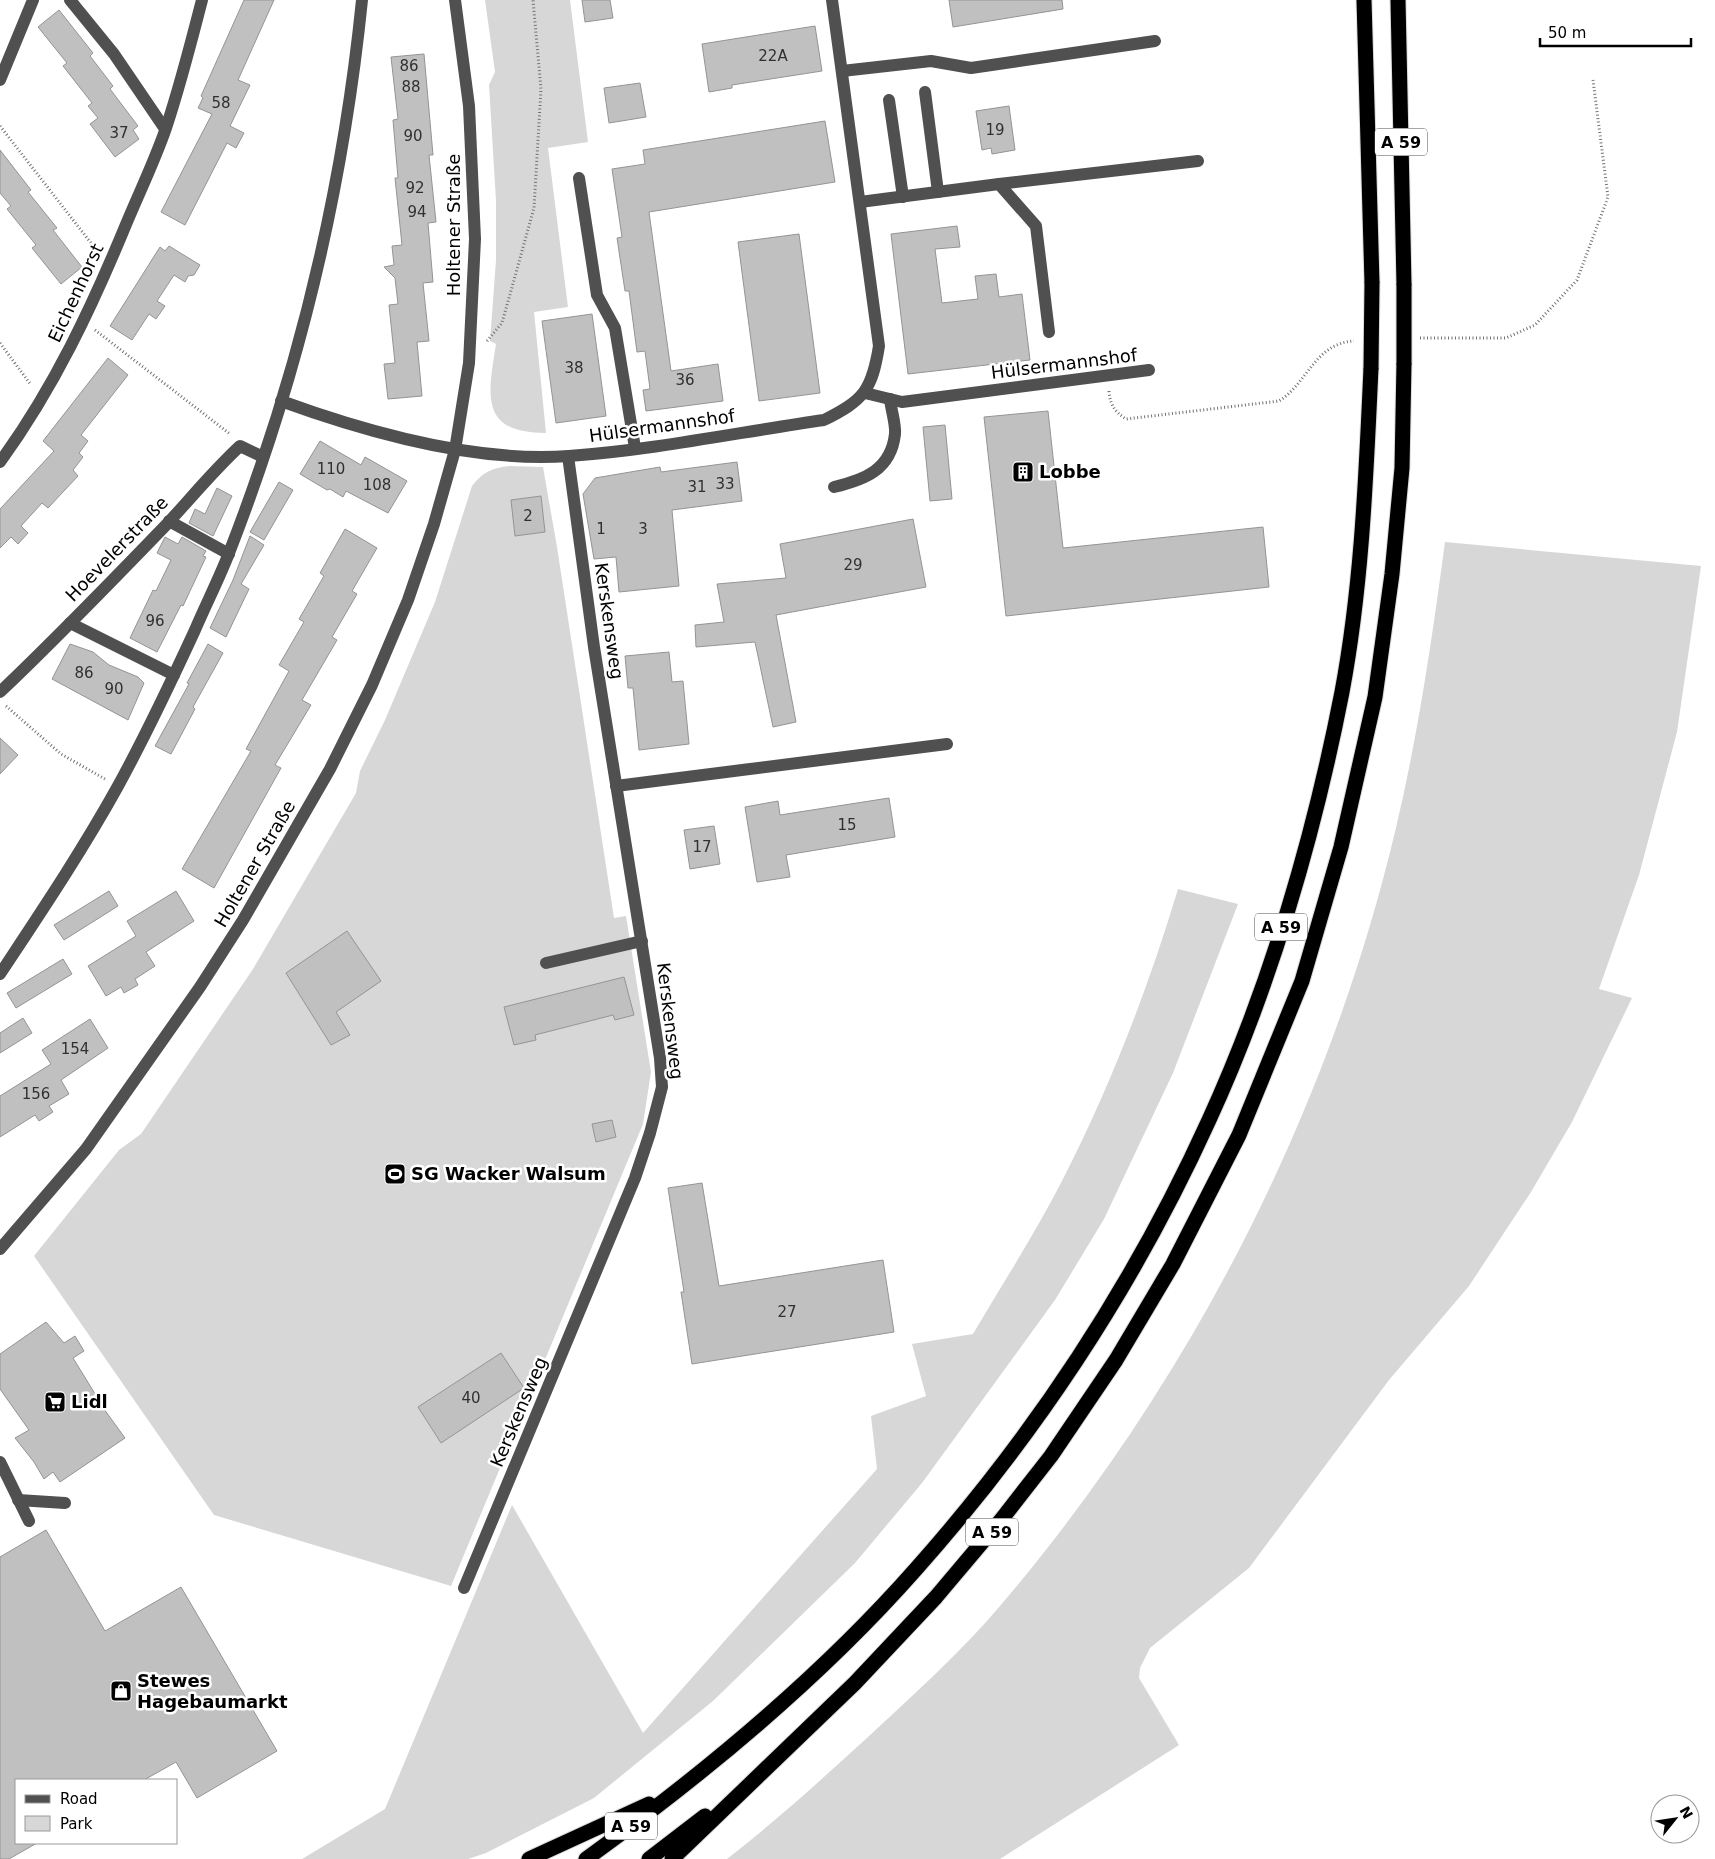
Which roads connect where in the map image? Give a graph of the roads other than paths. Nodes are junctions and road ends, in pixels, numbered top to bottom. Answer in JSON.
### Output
{"nodes":[{"id":1,"x":33,"y":0,"type":"edge"},
{"id":2,"x":70,"y":0,"type":"edge"},
{"id":3,"x":202,"y":0,"type":"edge"},
{"id":4,"x":362,"y":0,"type":"edge"},
{"id":5,"x":455,"y":0,"type":"edge"},
{"id":6,"x":832,"y":0,"type":"edge"},
{"id":7,"x":1364,"y":0,"type":"edge"},
{"id":8,"x":1398,"y":0,"type":"edge"},
{"id":9,"x":1155,"y":42,"type":"dead end"},
{"id":10,"x":842,"y":72,"type":"junction"},
{"id":11,"x":0,"y":80,"type":"edge"},
{"id":12,"x":925,"y":92,"type":"dead end"},
{"id":13,"x":889,"y":100,"type":"dead end"},
{"id":14,"x":165,"y":129,"type":"junction"},
{"id":15,"x":1198,"y":161,"type":"dead end"},
{"id":16,"x":579,"y":178,"type":"dead end"},
{"id":17,"x":999,"y":184,"type":"junction"},
{"id":18,"x":938,"y":192,"type":"junction"},
{"id":19,"x":903,"y":197,"type":"junction"},
{"id":20,"x":860,"y":202,"type":"junction"},
{"id":21,"x":1049,"y":332,"type":"dead end"},
{"id":22,"x":1149,"y":370,"type":"dead end"},
{"id":23,"x":865,"y":393,"type":"junction"},
{"id":24,"x":890,"y":399,"type":"junction"},
{"id":25,"x":281,"y":401,"type":"junction"},
{"id":26,"x":635,"y":448,"type":"junction"},
{"id":27,"x":455,"y":450,"type":"junction"},
{"id":28,"x":568,"y":456,"type":"junction"},
{"id":29,"x":263,"y":458,"type":"junction"},
{"id":30,"x":0,"y":462,"type":"edge"},
{"id":31,"x":834,"y":487,"type":"dead end"},
{"id":32,"x":169,"y":522,"type":"junction"},
{"id":33,"x":229,"y":554,"type":"junction"},
{"id":34,"x":70,"y":623,"type":"junction"},
{"id":35,"x":174,"y":675,"type":"junction"},
{"id":36,"x":0,"y":692,"type":"edge"},
{"id":37,"x":947,"y":744,"type":"dead end"},
{"id":38,"x":616,"y":786,"type":"junction"},
{"id":39,"x":642,"y":941,"type":"junction"},
{"id":40,"x":546,"y":963,"type":"dead end"},
{"id":41,"x":0,"y":974,"type":"edge"},
{"id":42,"x":0,"y":1249,"type":"edge"},
{"id":43,"x":0,"y":1462,"type":"edge"},
{"id":44,"x":18,"y":1500,"type":"junction"},
{"id":45,"x":65,"y":1503,"type":"dead end"},
{"id":46,"x":29,"y":1521,"type":"dead end"},
{"id":47,"x":464,"y":1588,"type":"dead end"},
{"id":48,"x":768,"y":1766,"type":"junction"},
{"id":49,"x":675,"y":1792,"type":"junction"},
{"id":50,"x":529,"y":1859,"type":"edge"},
{"id":51,"x":586,"y":1859,"type":"edge"},
{"id":52,"x":649,"y":1859,"type":"edge"},
{"id":53,"x":672,"y":1859,"type":"edge"}],
"edges":[{"from":1,"to":11,"type":"street"},
{"from":2,"to":14,"type":"street"},
{"from":3,"to":14,"type":"street","name":"Eichenhorst"},
{"from":4,"to":25,"type":"street"},
{"from":5,"to":27,"type":"street","name":"Holtener Straße"},
{"from":6,"to":10,"type":"street","name":"Hülsermannshof"},
{"from":7,"to":49,"type":"highway","number":"A 59","bridge":true},
{"from":8,"to":48,"type":"highway","number":"A 59","bridge":true},
{"from":9,"to":10,"type":"street"},
{"from":10,"to":20,"type":"street","name":"Hülsermannshof"},
{"from":12,"to":18,"type":"street"},
{"from":13,"to":19,"type":"street"},
{"from":14,"to":30,"type":"street","name":"Eichenhorst"},
{"from":15,"to":17,"type":"street"},
{"from":16,"to":26,"type":"street"},
{"from":17,"to":18,"type":"street"},
{"from":17,"to":21,"type":"street"},
{"from":18,"to":19,"type":"street"},
{"from":19,"to":20,"type":"street"},
{"from":20,"to":23,"type":"street","name":"Hülsermannshof"},
{"from":22,"to":24,"type":"street","name":"Hülsermannshof"},
{"from":23,"to":24,"type":"street","name":"Hülsermannshof"},
{"from":23,"to":26,"type":"street","name":"Hülsermannshof"},
{"from":24,"to":31,"type":"street"},
{"from":25,"to":27,"type":"street"},
{"from":25,"to":29,"type":"street"},
{"from":26,"to":28,"type":"street","name":"Hülsermannshof"},
{"from":27,"to":28,"type":"street","name":"Hülsermannshof"},
{"from":27,"to":42,"type":"street","name":"Holtener Straße"},
{"from":28,"to":38,"type":"street","name":"Kerskensweg"},
{"from":29,"to":32,"type":"street","name":"Hoevelerstraße"},
{"from":29,"to":33,"type":"street"},
{"from":32,"to":33,"type":"street"},
{"from":32,"to":34,"type":"street","name":"Hoevelerstraße"},
{"from":33,"to":35,"type":"street"},
{"from":34,"to":35,"type":"street"},
{"from":34,"to":36,"type":"street","name":"Hoevelerstraße"},
{"from":35,"to":41,"type":"street"},
{"from":37,"to":38,"type":"street"},
{"from":38,"to":39,"type":"street","name":"Kerskensweg"},
{"from":39,"to":40,"type":"street"},
{"from":39,"to":47,"type":"street","name":"Kerskensweg"},
{"from":43,"to":44,"type":"street"},
{"from":44,"to":45,"type":"street"},
{"from":44,"to":46,"type":"street"},
{"from":48,"to":52,"type":"highway","number":"A 59"},
{"from":48,"to":53,"type":"highway"},
{"from":49,"to":50,"type":"highway"},
{"from":49,"to":51,"type":"highway","number":"A 59"}]}
